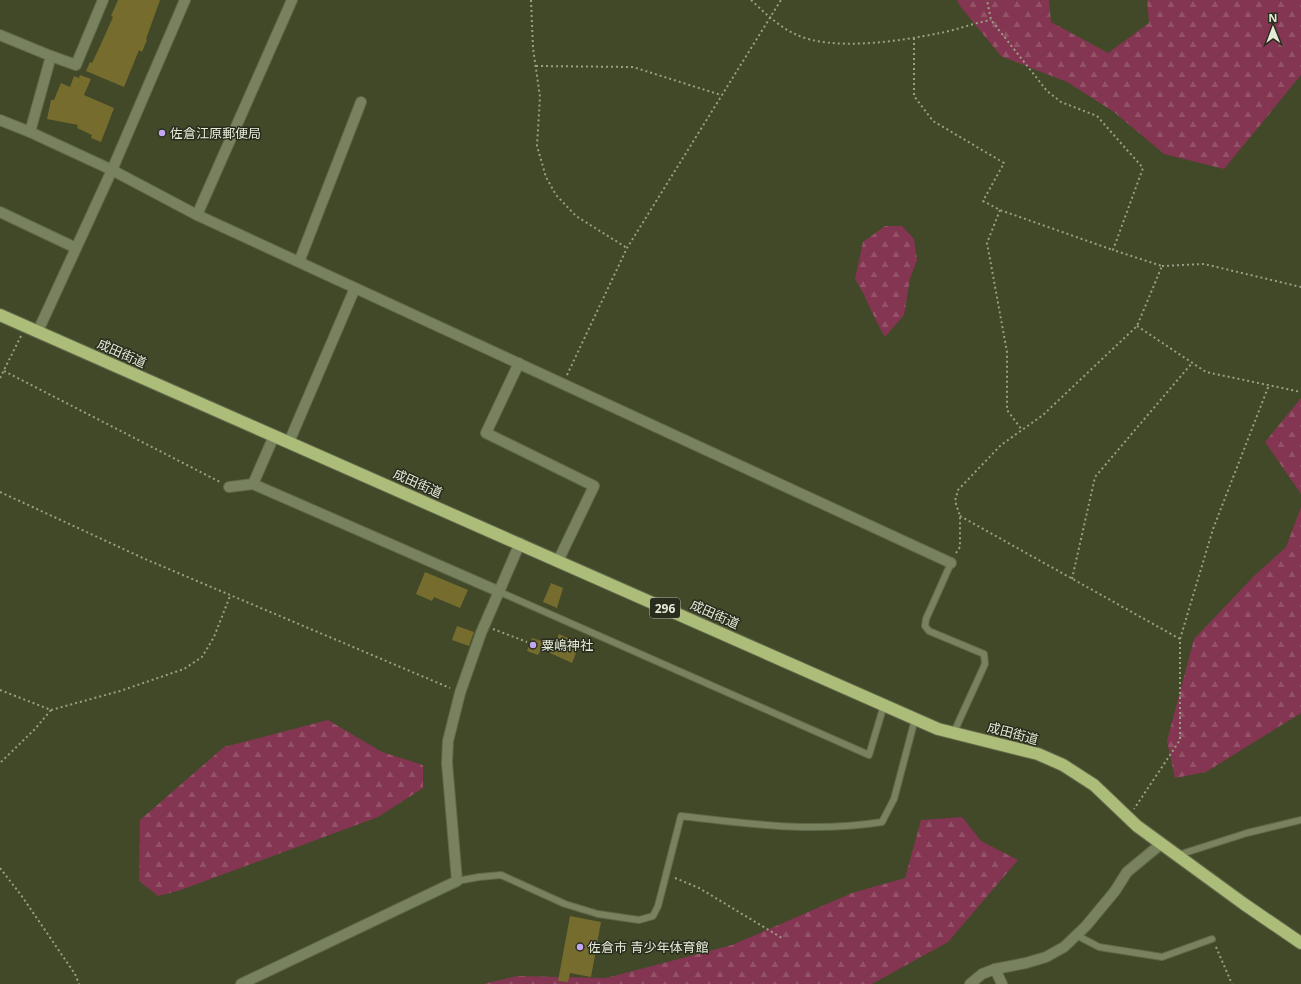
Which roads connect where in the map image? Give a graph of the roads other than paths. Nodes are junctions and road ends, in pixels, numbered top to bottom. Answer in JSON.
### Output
{"nodes":[{"id":1,"x":103,"y":0,"type":"edge"},
{"id":2,"x":186,"y":0,"type":"edge"},
{"id":3,"x":292,"y":0,"type":"edge"},
{"id":4,"x":0,"y":35,"type":"edge"},
{"id":5,"x":51,"y":56,"type":"junction"},
{"id":6,"x":361,"y":102,"type":"dead end"},
{"id":7,"x":0,"y":120,"type":"edge"},
{"id":8,"x":30,"y":132,"type":"junction"},
{"id":9,"x":112,"y":170,"type":"junction"},
{"id":10,"x":0,"y":212,"type":"edge"},
{"id":11,"x":197,"y":215,"type":"junction"},
{"id":12,"x":76,"y":248,"type":"junction"},
{"id":13,"x":299,"y":262,"type":"junction"},
{"id":14,"x":355,"y":288,"type":"junction"},
{"id":15,"x":0,"y":315,"type":"edge"},
{"id":16,"x":38,"y":331,"type":"junction"},
{"id":17,"x":518,"y":363,"type":"junction"},
{"id":18,"x":274,"y":436,"type":"junction"},
{"id":19,"x":289,"y":442,"type":"junction"},
{"id":20,"x":253,"y":484,"type":"junction"},
{"id":21,"x":229,"y":487,"type":"road end"},
{"id":22,"x":520,"y":543,"type":"junction"},
{"id":23,"x":558,"y":561,"type":"junction"},
{"id":24,"x":951,"y":563,"type":"joint"},
{"id":25,"x":500,"y":592,"type":"junction"},
{"id":26,"x":884,"y":705,"type":"junction"},
{"id":27,"x":915,"y":719,"type":"junction"},
{"id":28,"x":954,"y":732,"type":"junction"},
{"id":29,"x":1301,"y":820,"type":"edge"},
{"id":30,"x":1161,"y":844,"type":"junction"},
{"id":31,"x":1177,"y":855,"type":"junction"},
{"id":32,"x":457,"y":881,"type":"junction"},
{"id":33,"x":1076,"y":935,"type":"junction"},
{"id":34,"x":1212,"y":939,"type":"road end"},
{"id":35,"x":1301,"y":944,"type":"edge"},
{"id":36,"x":995,"y":968,"type":"junction"},
{"id":37,"x":241,"y":984,"type":"edge"},
{"id":38,"x":970,"y":984,"type":"edge"},
{"id":39,"x":1002,"y":984,"type":"edge"}],
"edges":[{"from":1,"to":5,"type":"street"},
{"from":2,"to":9,"type":"street"},
{"from":3,"to":11,"type":"street"},
{"from":4,"to":5,"type":"street"},
{"from":5,"to":8,"type":"street"},
{"from":6,"to":13,"type":"street"},
{"from":7,"to":8,"type":"street"},
{"from":8,"to":9,"type":"street"},
{"from":9,"to":11,"type":"street"},
{"from":9,"to":12,"type":"street"},
{"from":10,"to":12,"type":"street"},
{"from":11,"to":13,"type":"street"},
{"from":12,"to":16,"type":"street"},
{"from":13,"to":14,"type":"street"},
{"from":14,"to":17,"type":"street"},
{"from":14,"to":19,"type":"street"},
{"from":15,"to":16,"type":"highway","name":"成田街道","number":"296"},
{"from":16,"to":18,"type":"highway","name":"成田街道","number":"296"},
{"from":17,"to":23,"type":"street"},
{"from":17,"to":24,"type":"street"},
{"from":18,"to":19,"type":"highway","name":"成田街道","number":"296"},
{"from":18,"to":20,"type":"street"},
{"from":19,"to":22,"type":"highway","name":"成田街道","number":"296"},
{"from":20,"to":21,"type":"street"},
{"from":20,"to":25,"type":"street"},
{"from":22,"to":23,"type":"highway","name":"成田街道","number":"296"},
{"from":22,"to":25,"type":"street"},
{"from":23,"to":26,"type":"highway","name":"成田街道","number":"296"},
{"from":24,"to":28,"type":"lane"},
{"from":25,"to":26,"type":"lane"},
{"from":25,"to":32,"type":"street"},
{"from":26,"to":27,"type":"highway","name":"成田街道","number":"296"},
{"from":27,"to":28,"type":"highway","name":"成田街道","number":"296"},
{"from":27,"to":32,"type":"lane"},
{"from":28,"to":30,"type":"highway","name":"成田街道","number":"296"},
{"from":29,"to":31,"type":"lane"},
{"from":30,"to":31,"type":"highway","name":"成田街道","number":"296"},
{"from":30,"to":33,"type":"street"},
{"from":31,"to":35,"type":"highway","name":"成田街道","number":"296"},
{"from":32,"to":37,"type":"street"},
{"from":33,"to":34,"type":"lane"},
{"from":33,"to":36,"type":"street"},
{"from":36,"to":38,"type":"street"},
{"from":36,"to":39,"type":"street"}]}
